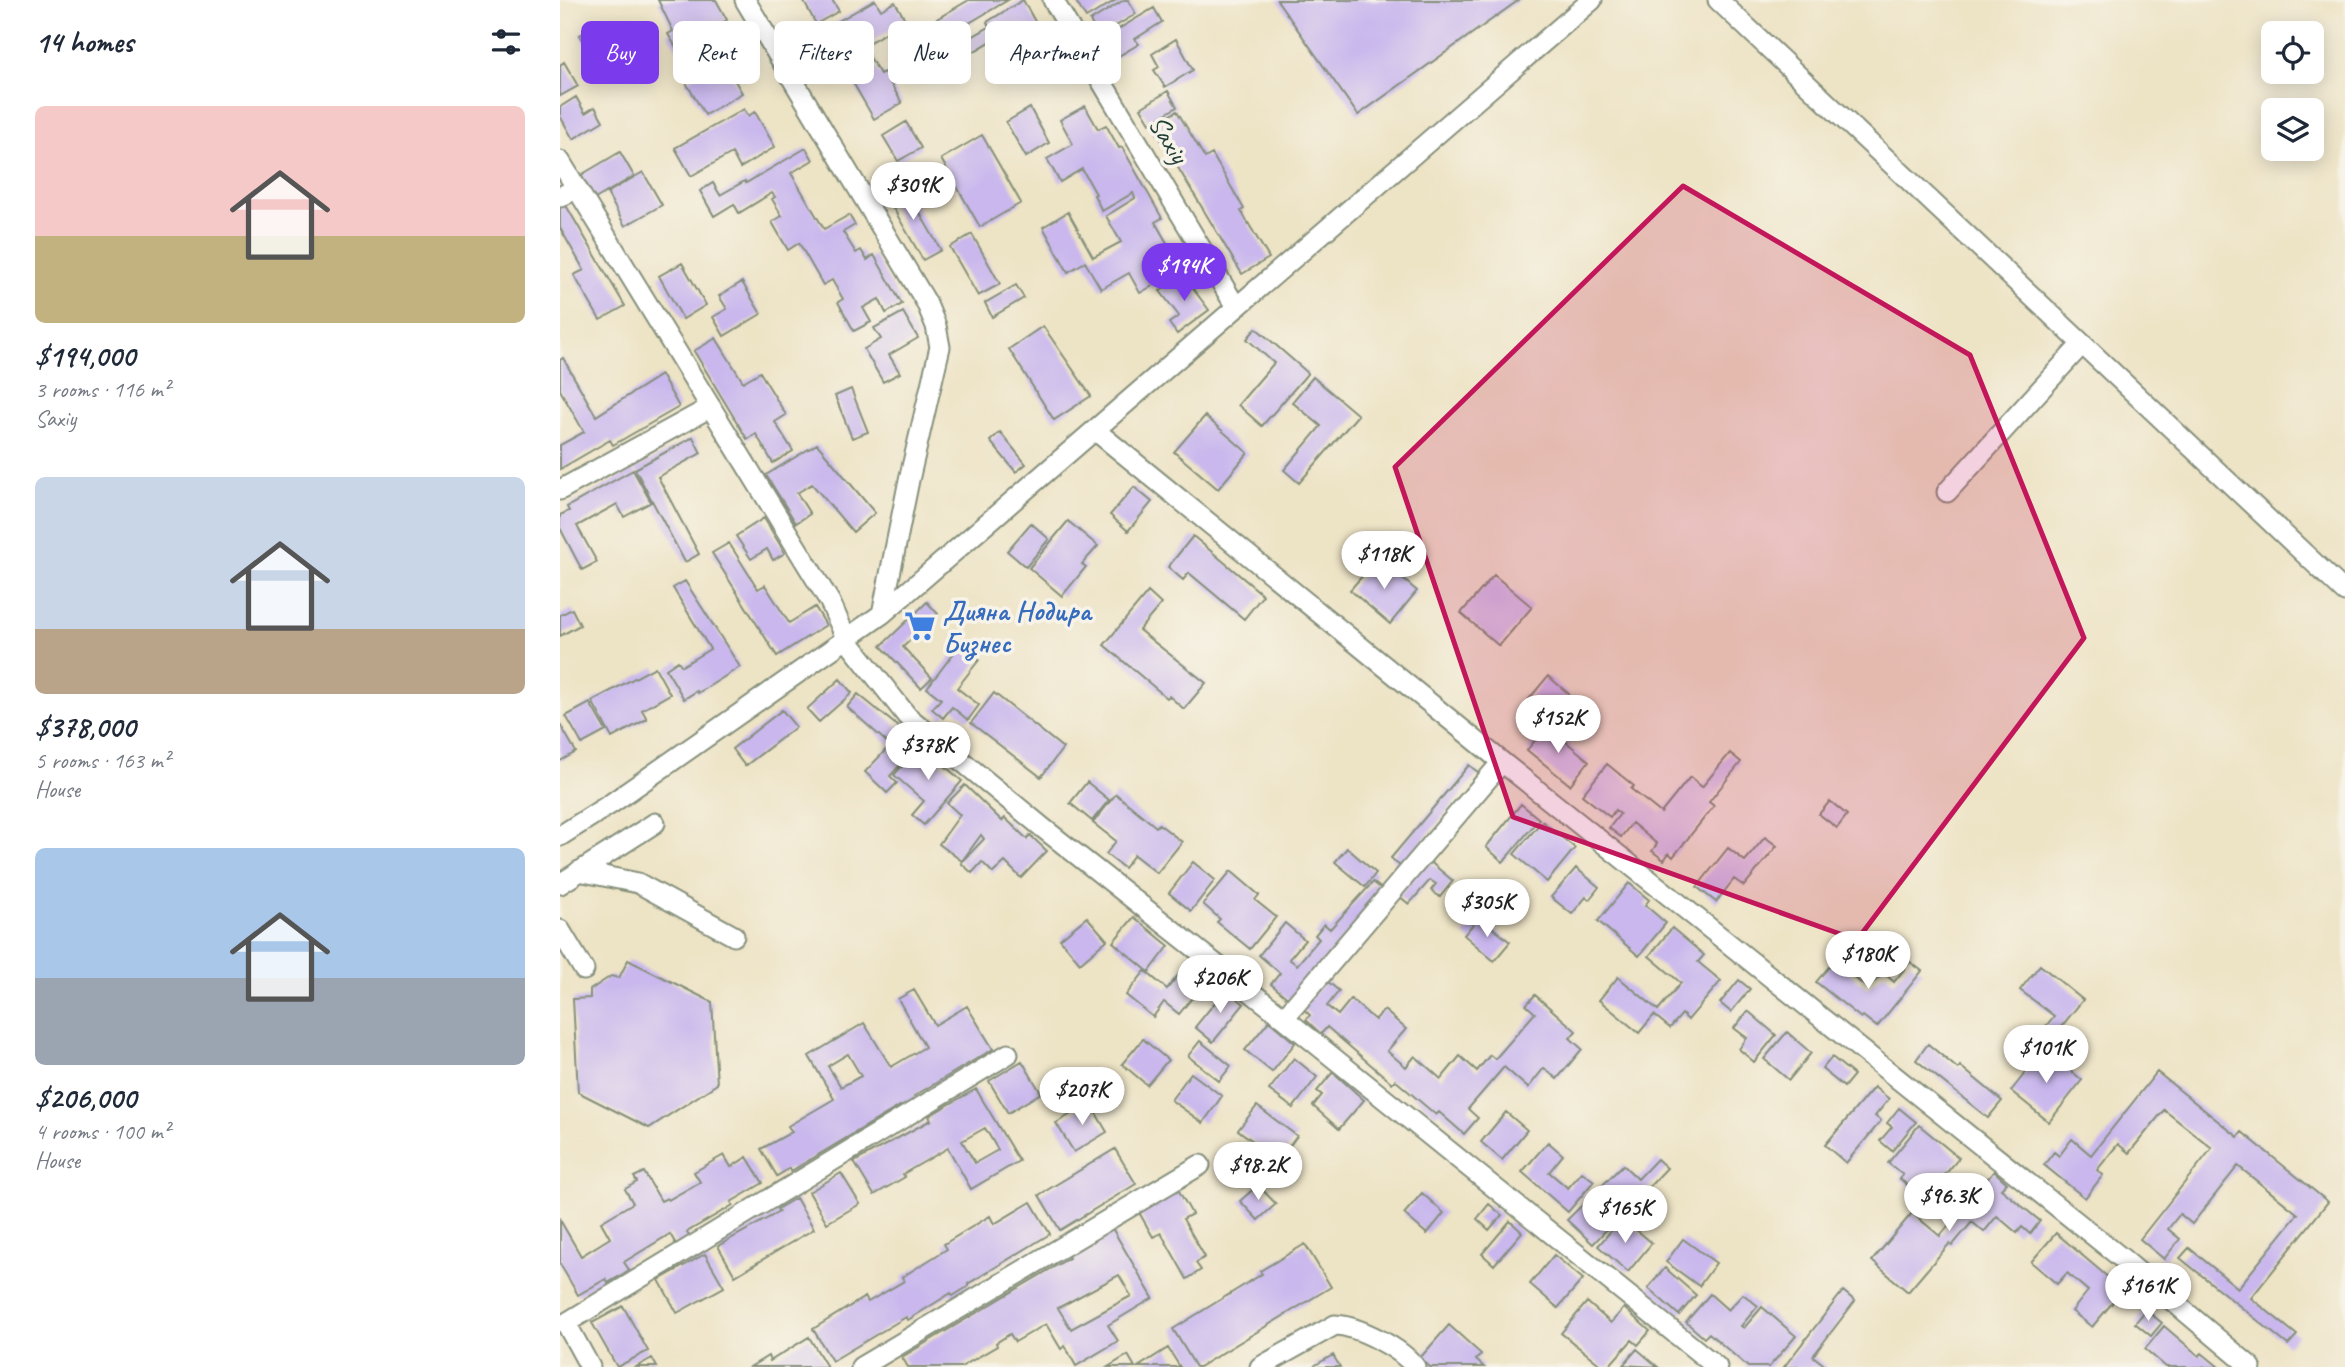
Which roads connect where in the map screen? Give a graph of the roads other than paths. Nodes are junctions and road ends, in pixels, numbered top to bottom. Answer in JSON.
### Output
{"nodes":[{"id":1,"x":745,"y":0,"type":"edge"},
{"id":2,"x":1054,"y":0,"type":"edge"},
{"id":3,"x":1592,"y":0,"type":"edge"},
{"id":4,"x":1718,"y":0,"type":"edge"},
{"id":5,"x":560,"y":161,"type":"edge"},
{"id":6,"x":569,"y":192,"type":"edge"},
{"id":7,"x":1236,"y":307,"type":"junction"},
{"id":8,"x":2082,"y":344,"type":"junction"},
{"id":9,"x":711,"y":407,"type":"junction"},
{"id":10,"x":1096,"y":431,"type":"junction"},
{"id":11,"x":560,"y":490,"type":"edge"},
{"id":12,"x":1947,"y":492,"type":"dead end"},
{"id":13,"x":2345,"y":592,"type":"edge"},
{"id":14,"x":882,"y":614,"type":"junction"},
{"id":15,"x":847,"y":640,"type":"junction"},
{"id":16,"x":1502,"y":762,"type":"junction"},
{"id":17,"x":655,"y":823,"type":"dead end"},
{"id":18,"x":560,"y":836,"type":"edge"},
{"id":19,"x":579,"y":871,"type":"junction"},
{"id":20,"x":560,"y":884,"type":"edge"},
{"id":21,"x":560,"y":930,"type":"edge"},
{"id":22,"x":734,"y":936,"type":"dead end"},
{"id":23,"x":584,"y":970,"type":"dead end"},
{"id":24,"x":1284,"y":1018,"type":"junction"},
{"id":25,"x":1008,"y":1054,"type":"dead end"},
{"id":26,"x":1200,"y":1165,"type":"dead end"},
{"id":27,"x":563,"y":1318,"type":"edge"},
{"id":28,"x":590,"y":1367,"type":"edge"},
{"id":29,"x":861,"y":1367,"type":"edge"},
{"id":30,"x":1260,"y":1367,"type":"edge"},
{"id":31,"x":1415,"y":1367,"type":"edge"},
{"id":32,"x":1717,"y":1367,"type":"edge"},
{"id":33,"x":2251,"y":1367,"type":"edge"}],
"edges":[{"from":1,"to":14,"type":"street"},
{"from":2,"to":7,"type":"street","name":"Saxiy"},
{"from":3,"to":7,"type":"street"},
{"from":4,"to":8,"type":"street"},
{"from":5,"to":6,"type":"street"},
{"from":6,"to":9,"type":"street"},
{"from":7,"to":10,"type":"street"},
{"from":8,"to":12,"type":"street"},
{"from":8,"to":13,"type":"street"},
{"from":9,"to":11,"type":"street"},
{"from":9,"to":15,"type":"street"},
{"from":10,"to":14,"type":"street"},
{"from":10,"to":16,"type":"street"},
{"from":14,"to":15,"type":"street"},
{"from":15,"to":18,"type":"street"},
{"from":15,"to":24,"type":"street"},
{"from":16,"to":24,"type":"street"},
{"from":16,"to":33,"type":"street"},
{"from":17,"to":19,"type":"street"},
{"from":19,"to":20,"type":"street"},
{"from":19,"to":22,"type":"street"},
{"from":21,"to":23,"type":"street"},
{"from":24,"to":32,"type":"street"},
{"from":25,"to":27,"type":"street"},
{"from":26,"to":29,"type":"street"},
{"from":27,"to":28,"type":"street"},
{"from":30,"to":31,"type":"street"}]}
